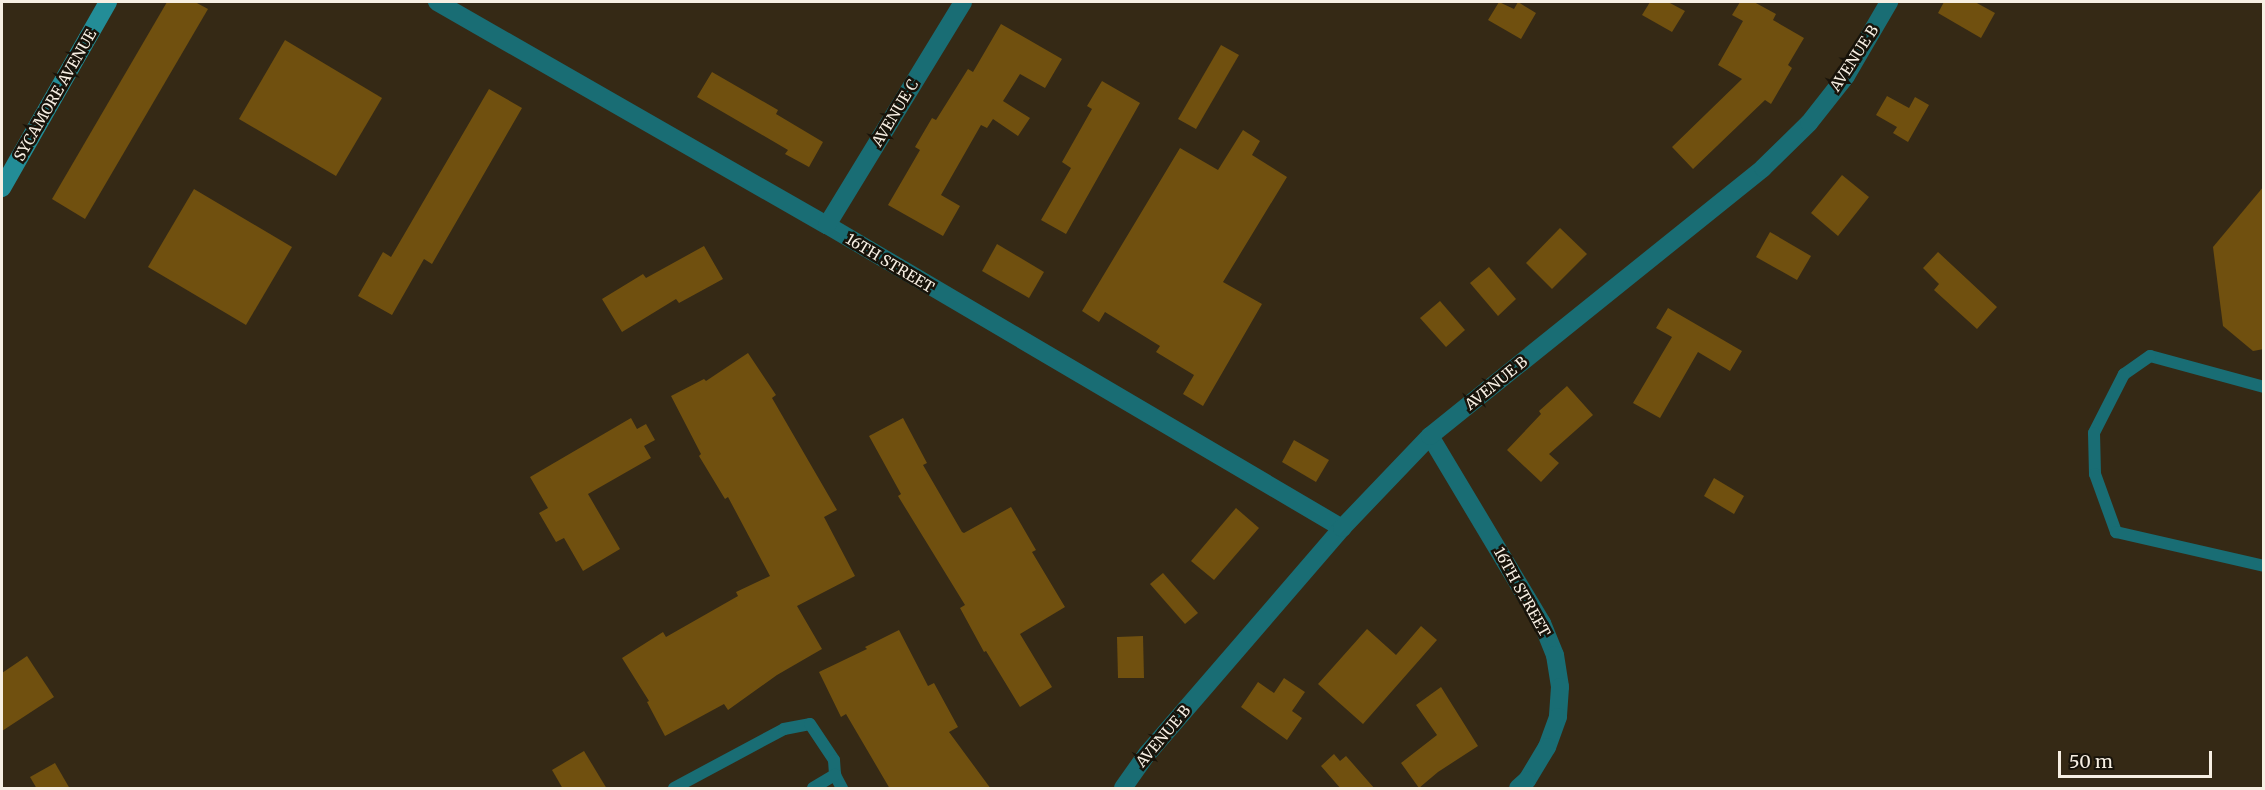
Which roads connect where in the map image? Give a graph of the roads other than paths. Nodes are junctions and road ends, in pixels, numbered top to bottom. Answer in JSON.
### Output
{"nodes":[{"id":1,"x":108,"y":2,"type":"edge"},
{"id":2,"x":437,"y":2,"type":"edge"},
{"id":3,"x":963,"y":2,"type":"edge"},
{"id":4,"x":1889,"y":2,"type":"edge"},
{"id":5,"x":2,"y":188,"type":"edge"},
{"id":6,"x":827,"y":225,"type":"junction"},
{"id":7,"x":2264,"y":387,"type":"edge"},
{"id":8,"x":1430,"y":436,"type":"junction"},
{"id":9,"x":1342,"y":528,"type":"junction"},
{"id":10,"x":2264,"y":566,"type":"edge"},
{"id":11,"x":835,"y":775,"type":"junction"},
{"id":12,"x":674,"y":789,"type":"edge"},
{"id":13,"x":813,"y":789,"type":"edge"},
{"id":14,"x":842,"y":789,"type":"edge"},
{"id":15,"x":1123,"y":789,"type":"edge"},
{"id":16,"x":1518,"y":789,"type":"edge"}],
"edges":[{"from":1,"to":5,"type":"street","name":"SYCAMORE AVENUE"},
{"from":2,"to":6,"type":"street","name":"16TH STREET"},
{"from":3,"to":6,"type":"street","name":"AVENUE C"},
{"from":4,"to":8,"type":"street","name":"AVENUE B"},
{"from":6,"to":9,"type":"street","name":"16TH STREET"},
{"from":7,"to":10,"type":"lane"},
{"from":8,"to":9,"type":"street","name":"AVENUE B"},
{"from":8,"to":16,"type":"street","name":"16TH STREET"},
{"from":9,"to":15,"type":"street","name":"AVENUE B"},
{"from":11,"to":12,"type":"lane"},
{"from":11,"to":13,"type":"lane"},
{"from":11,"to":14,"type":"lane"}]}
